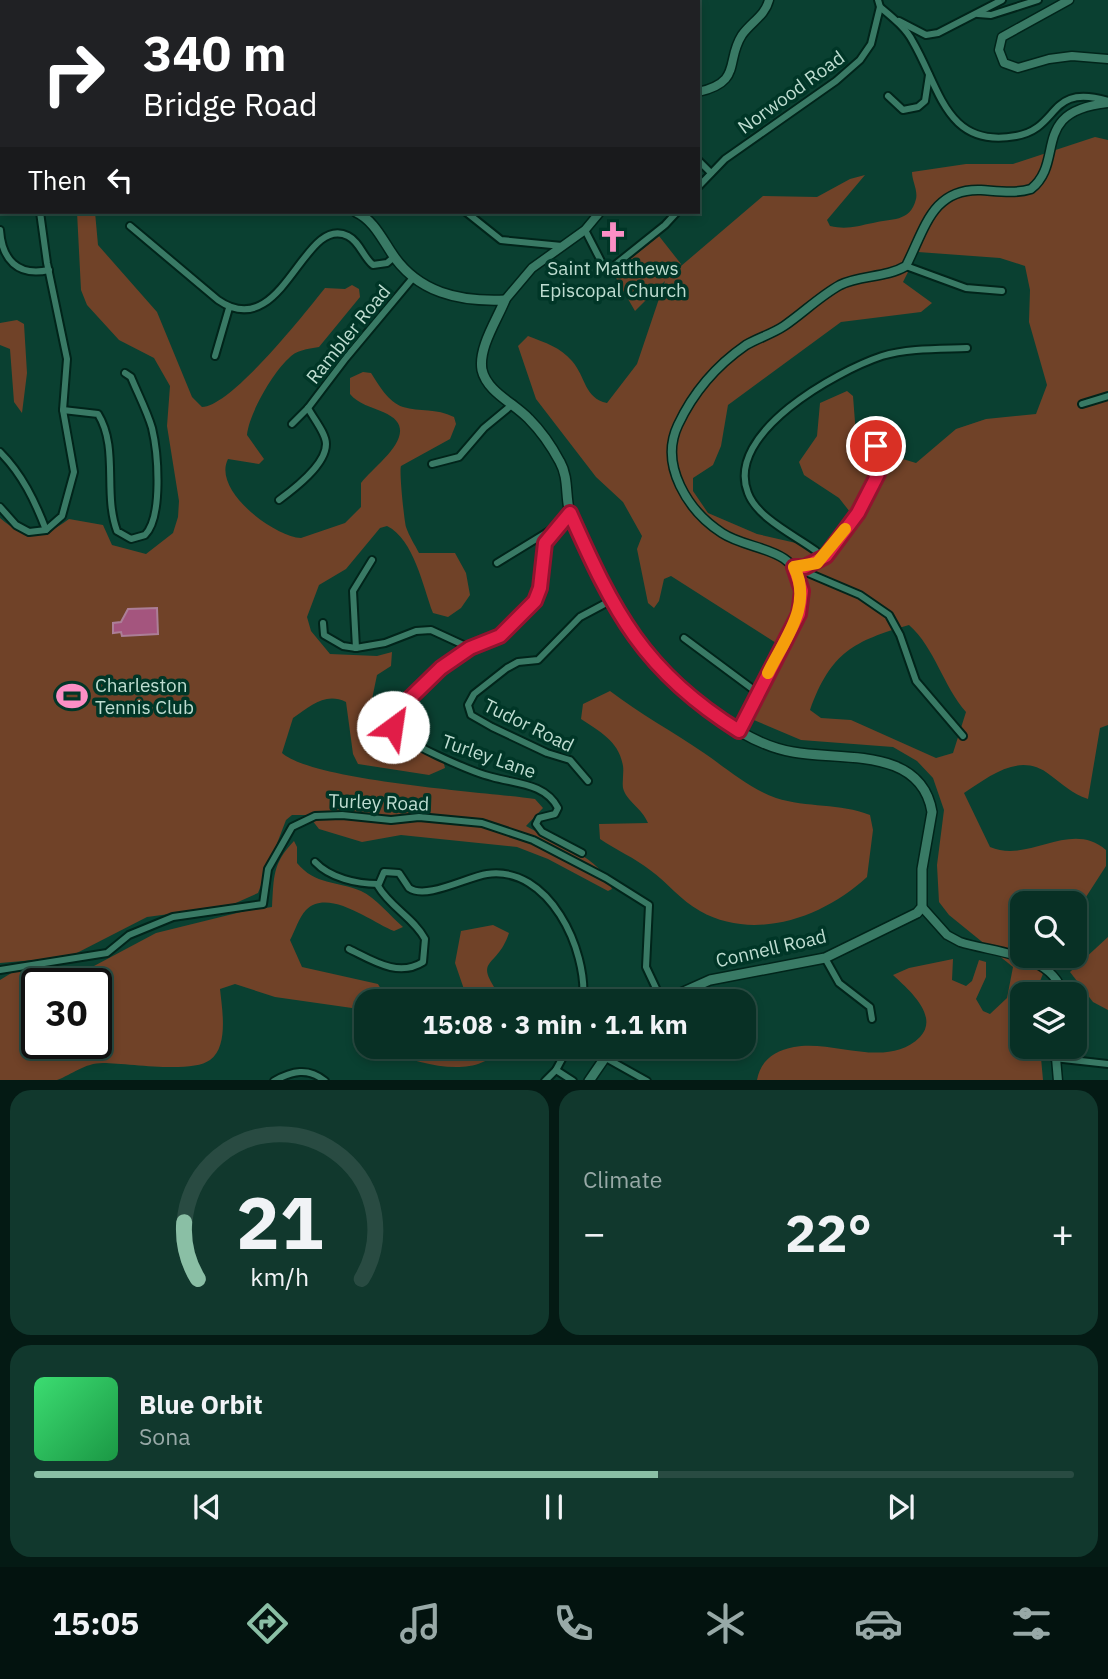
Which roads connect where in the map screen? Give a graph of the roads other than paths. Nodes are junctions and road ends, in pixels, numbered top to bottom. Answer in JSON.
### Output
{"nodes":[{"id":1,"x":769,"y":0,"type":"edge"},
{"id":2,"x":1002,"y":0,"type":"edge"},
{"id":3,"x":1038,"y":0,"type":"edge"},
{"id":4,"x":1069,"y":0,"type":"edge"},
{"id":5,"x":879,"y":4,"type":"edge"},
{"id":6,"x":976,"y":14,"type":"junction"},
{"id":7,"x":891,"y":16,"type":"junction"},
{"id":8,"x":1108,"y":59,"type":"edge"},
{"id":9,"x":929,"y":75,"type":"junction"},
{"id":10,"x":700,"y":91,"type":"edge"},
{"id":11,"x":888,"y":96,"type":"dead end"},
{"id":12,"x":1108,"y":102,"type":"edge"},
{"id":13,"x":700,"y":162,"type":"edge"},
{"id":14,"x":711,"y":173,"type":"junction"},
{"id":15,"x":700,"y":185,"type":"edge"},
{"id":16,"x":40,"y":214,"type":"edge"},
{"id":17,"x":358,"y":214,"type":"edge"},
{"id":18,"x":468,"y":214,"type":"edge"},
{"id":19,"x":598,"y":214,"type":"edge"},
{"id":20,"x":675,"y":214,"type":"edge"},
{"id":21,"x":130,"y":226,"type":"dead end"},
{"id":22,"x":0,"y":230,"type":"edge"},
{"id":23,"x":586,"y":230,"type":"junction"},
{"id":24,"x":565,"y":246,"type":"junction"},
{"id":25,"x":394,"y":257,"type":"junction"},
{"id":26,"x":906,"y":266,"type":"junction"},
{"id":27,"x":48,"y":271,"type":"junction"},
{"id":28,"x":412,"y":279,"type":"junction"},
{"id":29,"x":1002,"y":291,"type":"dead end"},
{"id":30,"x":505,"y":300,"type":"junction"},
{"id":31,"x":229,"y":308,"type":"junction"},
{"id":32,"x":967,"y":348,"type":"dead end"},
{"id":33,"x":215,"y":356,"type":"dead end"},
{"id":34,"x":124,"y":373,"type":"dead end"},
{"id":35,"x":1108,"y":396,"type":"edge"},
{"id":36,"x":513,"y":404,"type":"junction"},
{"id":37,"x":1082,"y":404,"type":"dead end"},
{"id":38,"x":308,"y":408,"type":"junction"},
{"id":39,"x":63,"y":410,"type":"junction"},
{"id":40,"x":292,"y":424,"type":"dead end"},
{"id":41,"x":0,"y":452,"type":"edge"},
{"id":42,"x":432,"y":464,"type":"dead end"},
{"id":43,"x":878,"y":474,"type":"dead end"},
{"id":44,"x":279,"y":500,"type":"dead end"},
{"id":45,"x":0,"y":507,"type":"edge"},
{"id":46,"x":570,"y":513,"type":"junction"},
{"id":47,"x":559,"y":525,"type":"junction"},
{"id":48,"x":46,"y":530,"type":"junction"},
{"id":49,"x":820,"y":558,"type":"junction"},
{"id":50,"x":372,"y":560,"type":"dead end"},
{"id":51,"x":498,"y":563,"type":"dead end"},
{"id":52,"x":794,"y":567,"type":"junction"},
{"id":53,"x":610,"y":601,"type":"junction"},
{"id":54,"x":323,"y":622,"type":"dead end"},
{"id":55,"x":684,"y":638,"type":"dead end"},
{"id":56,"x":356,"y":648,"type":"junction"},
{"id":57,"x":470,"y":648,"type":"junction"},
{"id":58,"x":758,"y":693,"type":"junction"},
{"id":59,"x":739,"y":731,"type":"junction"},
{"id":60,"x":963,"y":736,"type":"dead end"},
{"id":61,"x":588,"y":781,"type":"dead end"},
{"id":62,"x":582,"y":853,"type":"dead end"},
{"id":63,"x":315,"y":862,"type":"dead end"},
{"id":64,"x":378,"y":884,"type":"junction"},
{"id":65,"x":922,"y":907,"type":"junction"},
{"id":66,"x":349,"y":949,"type":"dead end"},
{"id":67,"x":825,"y":958,"type":"junction"},
{"id":68,"x":0,"y":970,"type":"edge"},
{"id":69,"x":1058,"y":982,"type":"edge"},
{"id":70,"x":582,"y":989,"type":"edge"},
{"id":71,"x":656,"y":989,"type":"edge"},
{"id":72,"x":689,"y":989,"type":"edge"},
{"id":73,"x":872,"y":1019,"type":"dead end"},
{"id":74,"x":562,"y":1059,"type":"edge"},
{"id":75,"x":603,"y":1059,"type":"edge"},
{"id":76,"x":606,"y":1059,"type":"edge"},
{"id":77,"x":1054,"y":1059,"type":"edge"},
{"id":78,"x":1063,"y":1059,"type":"edge"},
{"id":79,"x":1108,"y":1064,"type":"edge"},
{"id":80,"x":556,"y":1070,"type":"junction"},
{"id":81,"x":274,"y":1080,"type":"edge"},
{"id":82,"x":325,"y":1080,"type":"edge"},
{"id":83,"x":545,"y":1080,"type":"edge"},
{"id":84,"x":573,"y":1080,"type":"edge"},
{"id":85,"x":589,"y":1080,"type":"edge"},
{"id":86,"x":647,"y":1080,"type":"edge"},
{"id":87,"x":1058,"y":1080,"type":"edge"}],
"edges":[{"from":1,"to":10,"type":"street"},
{"from":2,"to":6,"type":"street"},
{"from":3,"to":6,"type":"street"},
{"from":4,"to":8,"type":"street"},
{"from":5,"to":7,"type":"street"},
{"from":5,"to":14,"type":"street","name":"Norwood Road"},
{"from":6,"to":7,"type":"street"},
{"from":7,"to":9,"type":"street"},
{"from":9,"to":11,"type":"street"},
{"from":9,"to":12,"type":"street"},
{"from":12,"to":26,"type":"street"},
{"from":13,"to":14,"type":"street"},
{"from":14,"to":15,"type":"street","name":"Norwood Road"},
{"from":16,"to":27,"type":"street"},
{"from":17,"to":25,"type":"main road"},
{"from":18,"to":24,"type":"street"},
{"from":19,"to":23,"type":"street"},
{"from":20,"to":23,"type":"street"},
{"from":21,"to":31,"type":"street"},
{"from":22,"to":27,"type":"street"},
{"from":23,"to":24,"type":"street"},
{"from":24,"to":30,"type":"street"},
{"from":25,"to":28,"type":"main road"},
{"from":25,"to":31,"type":"street"},
{"from":26,"to":29,"type":"street"},
{"from":26,"to":52,"type":"street"},
{"from":27,"to":39,"type":"street"},
{"from":28,"to":30,"type":"main road"},
{"from":28,"to":38,"type":"street","name":"Rambler Road"},
{"from":30,"to":36,"type":"main road"},
{"from":31,"to":33,"type":"street"},
{"from":32,"to":49,"type":"street"},
{"from":34,"to":39,"type":"street"},
{"from":35,"to":37,"type":"street"},
{"from":36,"to":42,"type":"street"},
{"from":36,"to":46,"type":"main road"},
{"from":38,"to":40,"type":"street","name":"Rambler Road"},
{"from":38,"to":44,"type":"street","name":"Rambler Road"},
{"from":39,"to":48,"type":"street"},
{"from":41,"to":48,"type":"street"},
{"from":43,"to":49,"type":"street"},
{"from":45,"to":48,"type":"street"},
{"from":46,"to":47,"type":"street"},
{"from":46,"to":53,"type":"main road"},
{"from":47,"to":51,"type":"street"},
{"from":47,"to":57,"type":"street","name":"Turley Lane"},
{"from":49,"to":52,"type":"street"},
{"from":50,"to":56,"type":"street"},
{"from":52,"to":58,"type":"street"},
{"from":52,"to":60,"type":"street"},
{"from":53,"to":59,"type":"main road"},
{"from":53,"to":61,"type":"street","name":"Tudor Road"},
{"from":54,"to":56,"type":"street"},
{"from":55,"to":58,"type":"street"},
{"from":56,"to":57,"type":"street"},
{"from":57,"to":62,"type":"street","name":"Turley Lane"},
{"from":58,"to":59,"type":"street"},
{"from":59,"to":65,"type":"main road"},
{"from":63,"to":64,"type":"street"},
{"from":64,"to":66,"type":"street"},
{"from":64,"to":70,"type":"street"},
{"from":65,"to":67,"type":"main road","name":"Connell Road"},
{"from":65,"to":69,"type":"street"},
{"from":67,"to":72,"type":"main road","name":"Connell Road"},
{"from":67,"to":73,"type":"street"},
{"from":68,"to":71,"type":"street","name":"Turley Road"},
{"from":74,"to":80,"type":"street"},
{"from":75,"to":85,"type":"main road"},
{"from":76,"to":86,"type":"street"},
{"from":77,"to":87,"type":"street"},
{"from":78,"to":79,"type":"street"},
{"from":80,"to":83,"type":"street"},
{"from":80,"to":84,"type":"street"},
{"from":81,"to":82,"type":"street"}]}
